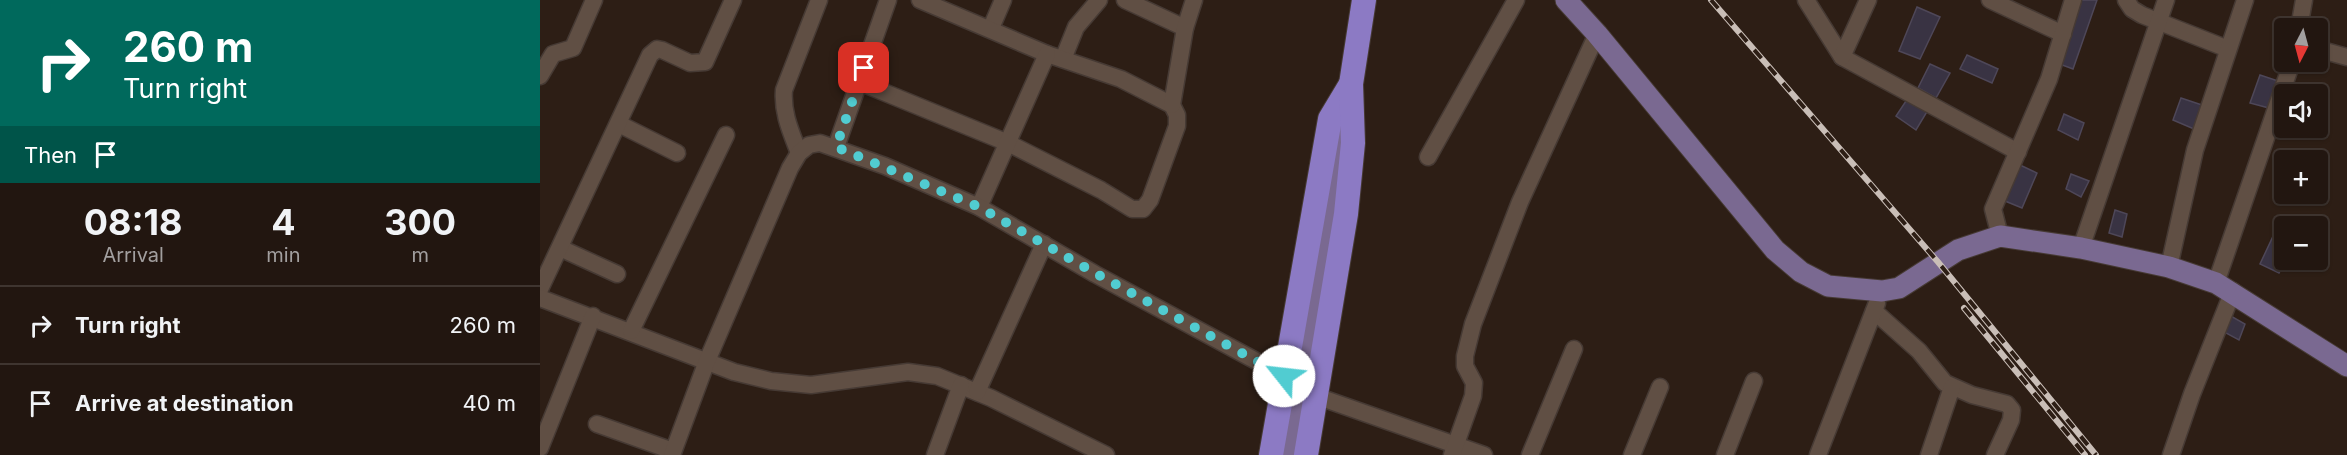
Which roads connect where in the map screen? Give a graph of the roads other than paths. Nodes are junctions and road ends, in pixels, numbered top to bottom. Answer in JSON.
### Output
{"nodes":[{"id":1,"x":594,"y":0,"type":"edge"},
{"id":2,"x":733,"y":0,"type":"edge"},
{"id":3,"x":819,"y":0,"type":"edge"},
{"id":4,"x":888,"y":0,"type":"edge"},
{"id":5,"x":920,"y":0,"type":"edge"},
{"id":6,"x":1003,"y":0,"type":"edge"},
{"id":7,"x":1099,"y":0,"type":"edge"},
{"id":8,"x":1125,"y":0,"type":"edge"},
{"id":9,"x":1194,"y":0,"type":"edge"},
{"id":10,"x":1364,"y":0,"type":"edge"},
{"id":11,"x":1516,"y":0,"type":"edge"},
{"id":12,"x":1566,"y":0,"type":"edge"},
{"id":13,"x":1806,"y":0,"type":"edge"},
{"id":14,"x":1868,"y":0,"type":"edge"},
{"id":15,"x":1990,"y":0,"type":"edge"},
{"id":16,"x":2073,"y":0,"type":"edge"},
{"id":17,"x":2126,"y":0,"type":"edge"},
{"id":18,"x":2166,"y":0,"type":"edge"},
{"id":19,"x":2245,"y":0,"type":"edge"},
{"id":20,"x":2304,"y":0,"type":"edge"},
{"id":21,"x":2301,"y":18,"type":"edge"},
{"id":22,"x":2158,"y":22,"type":"junction"},
{"id":23,"x":991,"y":28,"type":"junction"},
{"id":24,"x":1185,"y":28,"type":"junction"},
{"id":25,"x":1597,"y":34,"type":"junction"},
{"id":26,"x":2063,"y":34,"type":"junction"},
{"id":27,"x":2228,"y":49,"type":"junction"},
{"id":28,"x":2328,"y":52,"type":"edge"},
{"id":29,"x":1055,"y":56,"type":"junction"},
{"id":30,"x":1842,"y":57,"type":"junction"},
{"id":31,"x":2347,"y":57,"type":"edge"},
{"id":32,"x":2289,"y":72,"type":"edge"},
{"id":33,"x":540,"y":76,"type":"edge"},
{"id":34,"x":859,"y":82,"type":"junction"},
{"id":35,"x":1351,"y":84,"type":"junction"},
{"id":36,"x":1172,"y":105,"type":"junction"},
{"id":37,"x":619,"y":124,"type":"junction"},
{"id":38,"x":726,"y":135,"type":"dead end"},
{"id":39,"x":1008,"y":143,"type":"junction"},
{"id":40,"x":836,"y":147,"type":"junction"},
{"id":41,"x":2018,"y":152,"type":"junction"},
{"id":42,"x":677,"y":153,"type":"dead end"},
{"id":43,"x":799,"y":153,"type":"junction"},
{"id":44,"x":1428,"y":157,"type":"dead end"},
{"id":45,"x":979,"y":207,"type":"junction"},
{"id":46,"x":2000,"y":236,"type":"junction"},
{"id":47,"x":1044,"y":244,"type":"junction"},
{"id":48,"x":560,"y":248,"type":"junction"},
{"id":49,"x":2081,"y":248,"type":"junction"},
{"id":50,"x":2169,"y":267,"type":"junction"},
{"id":51,"x":617,"y":274,"type":"dead end"},
{"id":52,"x":2225,"y":287,"type":"junction"},
{"id":53,"x":540,"y":289,"type":"edge"},
{"id":54,"x":1882,"y":291,"type":"junction"},
{"id":55,"x":540,"y":298,"type":"edge"},
{"id":56,"x":1874,"y":311,"type":"junction"},
{"id":57,"x":593,"y":316,"type":"junction"},
{"id":58,"x":631,"y":331,"type":"junction"},
{"id":59,"x":1574,"y":350,"type":"dead end"},
{"id":60,"x":707,"y":361,"type":"junction"},
{"id":61,"x":2347,"y":366,"type":"edge"},
{"id":62,"x":1284,"y":376,"type":"junction"},
{"id":63,"x":1754,"y":381,"type":"dead end"},
{"id":64,"x":961,"y":385,"type":"junction"},
{"id":65,"x":1660,"y":387,"type":"dead end"},
{"id":66,"x":1952,"y":387,"type":"junction"},
{"id":67,"x":977,"y":392,"type":"junction"},
{"id":68,"x":1316,"y":396,"type":"junction"},
{"id":69,"x":597,"y":424,"type":"dead end"},
{"id":70,"x":540,"y":448,"type":"edge"},
{"id":71,"x":1454,"y":449,"type":"edge"},
{"id":72,"x":673,"y":453,"type":"edge"},
{"id":73,"x":935,"y":455,"type":"edge"},
{"id":74,"x":1106,"y":455,"type":"edge"},
{"id":75,"x":1271,"y":455,"type":"edge"},
{"id":76,"x":1289,"y":455,"type":"edge"},
{"id":77,"x":1306,"y":455,"type":"edge"},
{"id":78,"x":1484,"y":455,"type":"edge"},
{"id":79,"x":1530,"y":455,"type":"edge"},
{"id":80,"x":1632,"y":455,"type":"edge"},
{"id":81,"x":1725,"y":455,"type":"edge"},
{"id":82,"x":1818,"y":455,"type":"edge"},
{"id":83,"x":1929,"y":455,"type":"edge"},
{"id":84,"x":1995,"y":455,"type":"edge"},
{"id":85,"x":2171,"y":455,"type":"edge"}],
"edges":[{"from":1,"to":33,"type":"street"},
{"from":2,"to":37,"type":"street"},
{"from":3,"to":43,"type":"street"},
{"from":4,"to":34,"type":"street"},
{"from":5,"to":23,"type":"street"},
{"from":6,"to":23,"type":"street"},
{"from":7,"to":29,"type":"street"},
{"from":8,"to":24,"type":"street"},
{"from":9,"to":24,"type":"street"},
{"from":10,"to":35,"type":"highway"},
{"from":11,"to":44,"type":"street"},
{"from":12,"to":25,"type":"main road"},
{"from":13,"to":30,"type":"street"},
{"from":14,"to":30,"type":"street"},
{"from":15,"to":26,"type":"street"},
{"from":16,"to":26,"type":"street"},
{"from":17,"to":22,"type":"street"},
{"from":18,"to":22,"type":"street"},
{"from":19,"to":27,"type":"street"},
{"from":20,"to":21,"type":"street"},
{"from":22,"to":27,"type":"street"},
{"from":22,"to":49,"type":"street"},
{"from":23,"to":29,"type":"street"},
{"from":24,"to":36,"type":"street"},
{"from":25,"to":54,"type":"main road"},
{"from":25,"to":71,"type":"street"},
{"from":26,"to":41,"type":"street"},
{"from":27,"to":50,"type":"street"},
{"from":28,"to":31,"type":"street"},
{"from":29,"to":36,"type":"street"},
{"from":29,"to":39,"type":"street"},
{"from":30,"to":41,"type":"street"},
{"from":32,"to":52,"type":"street"},
{"from":34,"to":39,"type":"street"},
{"from":34,"to":40,"type":"street"},
{"from":35,"to":62,"type":"highway"},
{"from":35,"to":68,"type":"highway"},
{"from":35,"to":76,"type":"main road"},
{"from":36,"to":39,"type":"street"},
{"from":37,"to":42,"type":"street"},
{"from":37,"to":48,"type":"street"},
{"from":38,"to":58,"type":"street"},
{"from":39,"to":45,"type":"street"},
{"from":40,"to":43,"type":"street"},
{"from":40,"to":45,"type":"street"},
{"from":41,"to":46,"type":"street"},
{"from":43,"to":60,"type":"street"},
{"from":45,"to":47,"type":"street"},
{"from":46,"to":49,"type":"main road"},
{"from":46,"to":54,"type":"main road"},
{"from":47,"to":62,"type":"street"},
{"from":47,"to":67,"type":"street"},
{"from":48,"to":51,"type":"street"},
{"from":48,"to":53,"type":"street"},
{"from":49,"to":50,"type":"main road"},
{"from":50,"to":52,"type":"main road"},
{"from":52,"to":61,"type":"main road"},
{"from":52,"to":85,"type":"street"},
{"from":54,"to":56,"type":"street"},
{"from":55,"to":57,"type":"street"},
{"from":56,"to":66,"type":"street"},
{"from":56,"to":82,"type":"street"},
{"from":57,"to":58,"type":"street"},
{"from":57,"to":70,"type":"street"},
{"from":58,"to":60,"type":"street"},
{"from":59,"to":79,"type":"street"},
{"from":60,"to":64,"type":"street"},
{"from":60,"to":72,"type":"street"},
{"from":62,"to":75,"type":"highway"},
{"from":63,"to":81,"type":"street"},
{"from":64,"to":67,"type":"street"},
{"from":64,"to":73,"type":"street"},
{"from":65,"to":80,"type":"street"},
{"from":66,"to":83,"type":"street"},
{"from":66,"to":84,"type":"street"},
{"from":67,"to":74,"type":"street"},
{"from":68,"to":71,"type":"street"},
{"from":68,"to":77,"type":"highway"},
{"from":69,"to":72,"type":"street"},
{"from":71,"to":78,"type":"street"}]}
